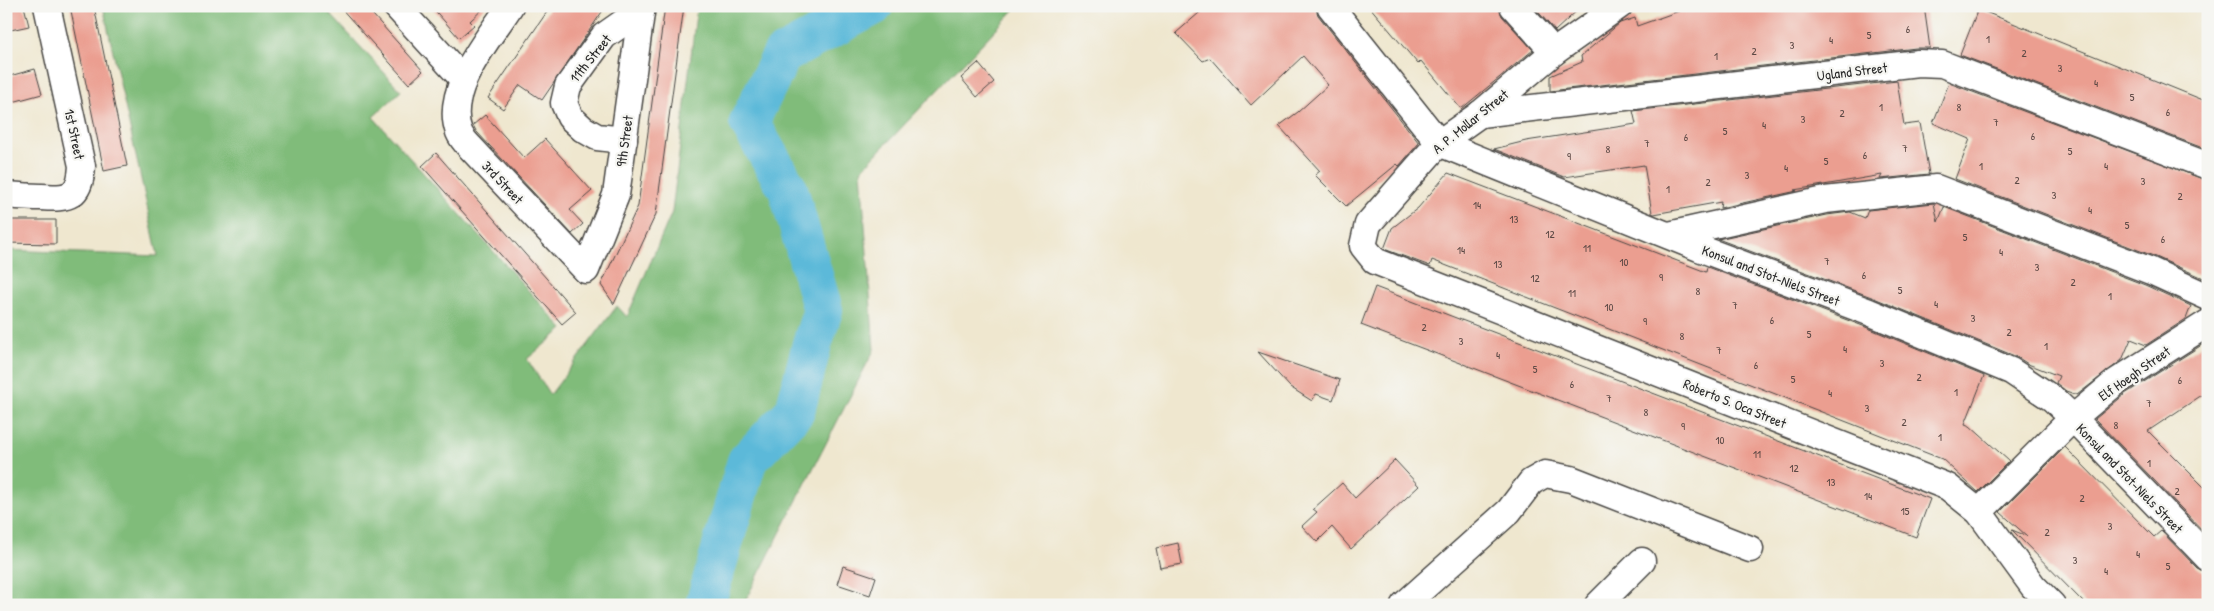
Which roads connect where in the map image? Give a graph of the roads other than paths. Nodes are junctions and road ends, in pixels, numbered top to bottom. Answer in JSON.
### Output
{"nodes":[{"id":1,"x":47,"y":6,"type":"edge"},
{"id":2,"x":396,"y":6,"type":"edge"},
{"id":3,"x":510,"y":6,"type":"edge"},
{"id":4,"x":1330,"y":6,"type":"edge"},
{"id":5,"x":1513,"y":6,"type":"edge"},
{"id":6,"x":1619,"y":6,"type":"edge"},
{"id":7,"x":641,"y":8,"type":"edge"},
{"id":8,"x":1554,"y":52,"type":"junction"},
{"id":9,"x":463,"y":79,"type":"junction"},
{"id":10,"x":1480,"y":114,"type":"junction"},
{"id":11,"x":624,"y":140,"type":"junction"},
{"id":12,"x":1439,"y":143,"type":"junction"},
{"id":13,"x":2208,"y":166,"type":"edge"},
{"id":14,"x":6,"y":195,"type":"edge"},
{"id":15,"x":1669,"y":234,"type":"junction"},
{"id":16,"x":1376,"y":261,"type":"joint"},
{"id":17,"x":586,"y":270,"type":"joint"},
{"id":18,"x":2208,"y":297,"type":"edge"},
{"id":19,"x":2208,"y":324,"type":"edge"},
{"id":20,"x":2073,"y":418,"type":"junction"},
{"id":21,"x":1979,"y":512,"type":"junction"},
{"id":22,"x":1750,"y":549,"type":"dead end"},
{"id":23,"x":2208,"y":558,"type":"edge"},
{"id":24,"x":1642,"y":561,"type":"dead end"},
{"id":25,"x":2034,"y":595,"type":"edge"},
{"id":26,"x":1404,"y":605,"type":"edge"},
{"id":27,"x":1598,"y":605,"type":"edge"},
{"id":28,"x":2052,"y":605,"type":"edge"}],
"edges":[{"from":1,"to":14,"type":"street","name":"1st Street"},
{"from":2,"to":9,"type":"street"},
{"from":3,"to":9,"type":"street"},
{"from":4,"to":12,"type":"street","name":"Konsul and Stot-Niels Street"},
{"from":5,"to":8,"type":"street"},
{"from":6,"to":8,"type":"street","name":"A. P. Mollar Street"},
{"from":7,"to":11,"type":"street","name":"9th Street"},
{"from":7,"to":11,"type":"street","name":"11th Street"},
{"from":8,"to":10,"type":"street","name":"A. P. Mollar Street"},
{"from":9,"to":17,"type":"street","name":"3rd Street"},
{"from":10,"to":12,"type":"street","name":"A. P. Mollar Street"},
{"from":10,"to":13,"type":"street","name":"Ugland Street"},
{"from":11,"to":17,"type":"street","name":"9th Street"},
{"from":12,"to":15,"type":"street","name":"Konsul and Stot-Niels Street"},
{"from":12,"to":16,"type":"street","name":"A. P. Mollar Street"},
{"from":15,"to":18,"type":"street"},
{"from":15,"to":20,"type":"street","name":"Konsul and Stot-Niels Street"},
{"from":16,"to":21,"type":"street","name":"Roberto S. Oca Street"},
{"from":19,"to":20,"type":"street","name":"Elf Hoegh Street"},
{"from":20,"to":21,"type":"street","name":"Elf Hoegh Street"},
{"from":20,"to":23,"type":"street","name":"Konsul and Stot-Niels Street"},
{"from":21,"to":25,"type":"street","name":"Roberto S. Oca Street"},
{"from":22,"to":26,"type":"street"},
{"from":24,"to":27,"type":"street"},
{"from":25,"to":28,"type":"street","name":"Roberto S. Oca Street"}]}
